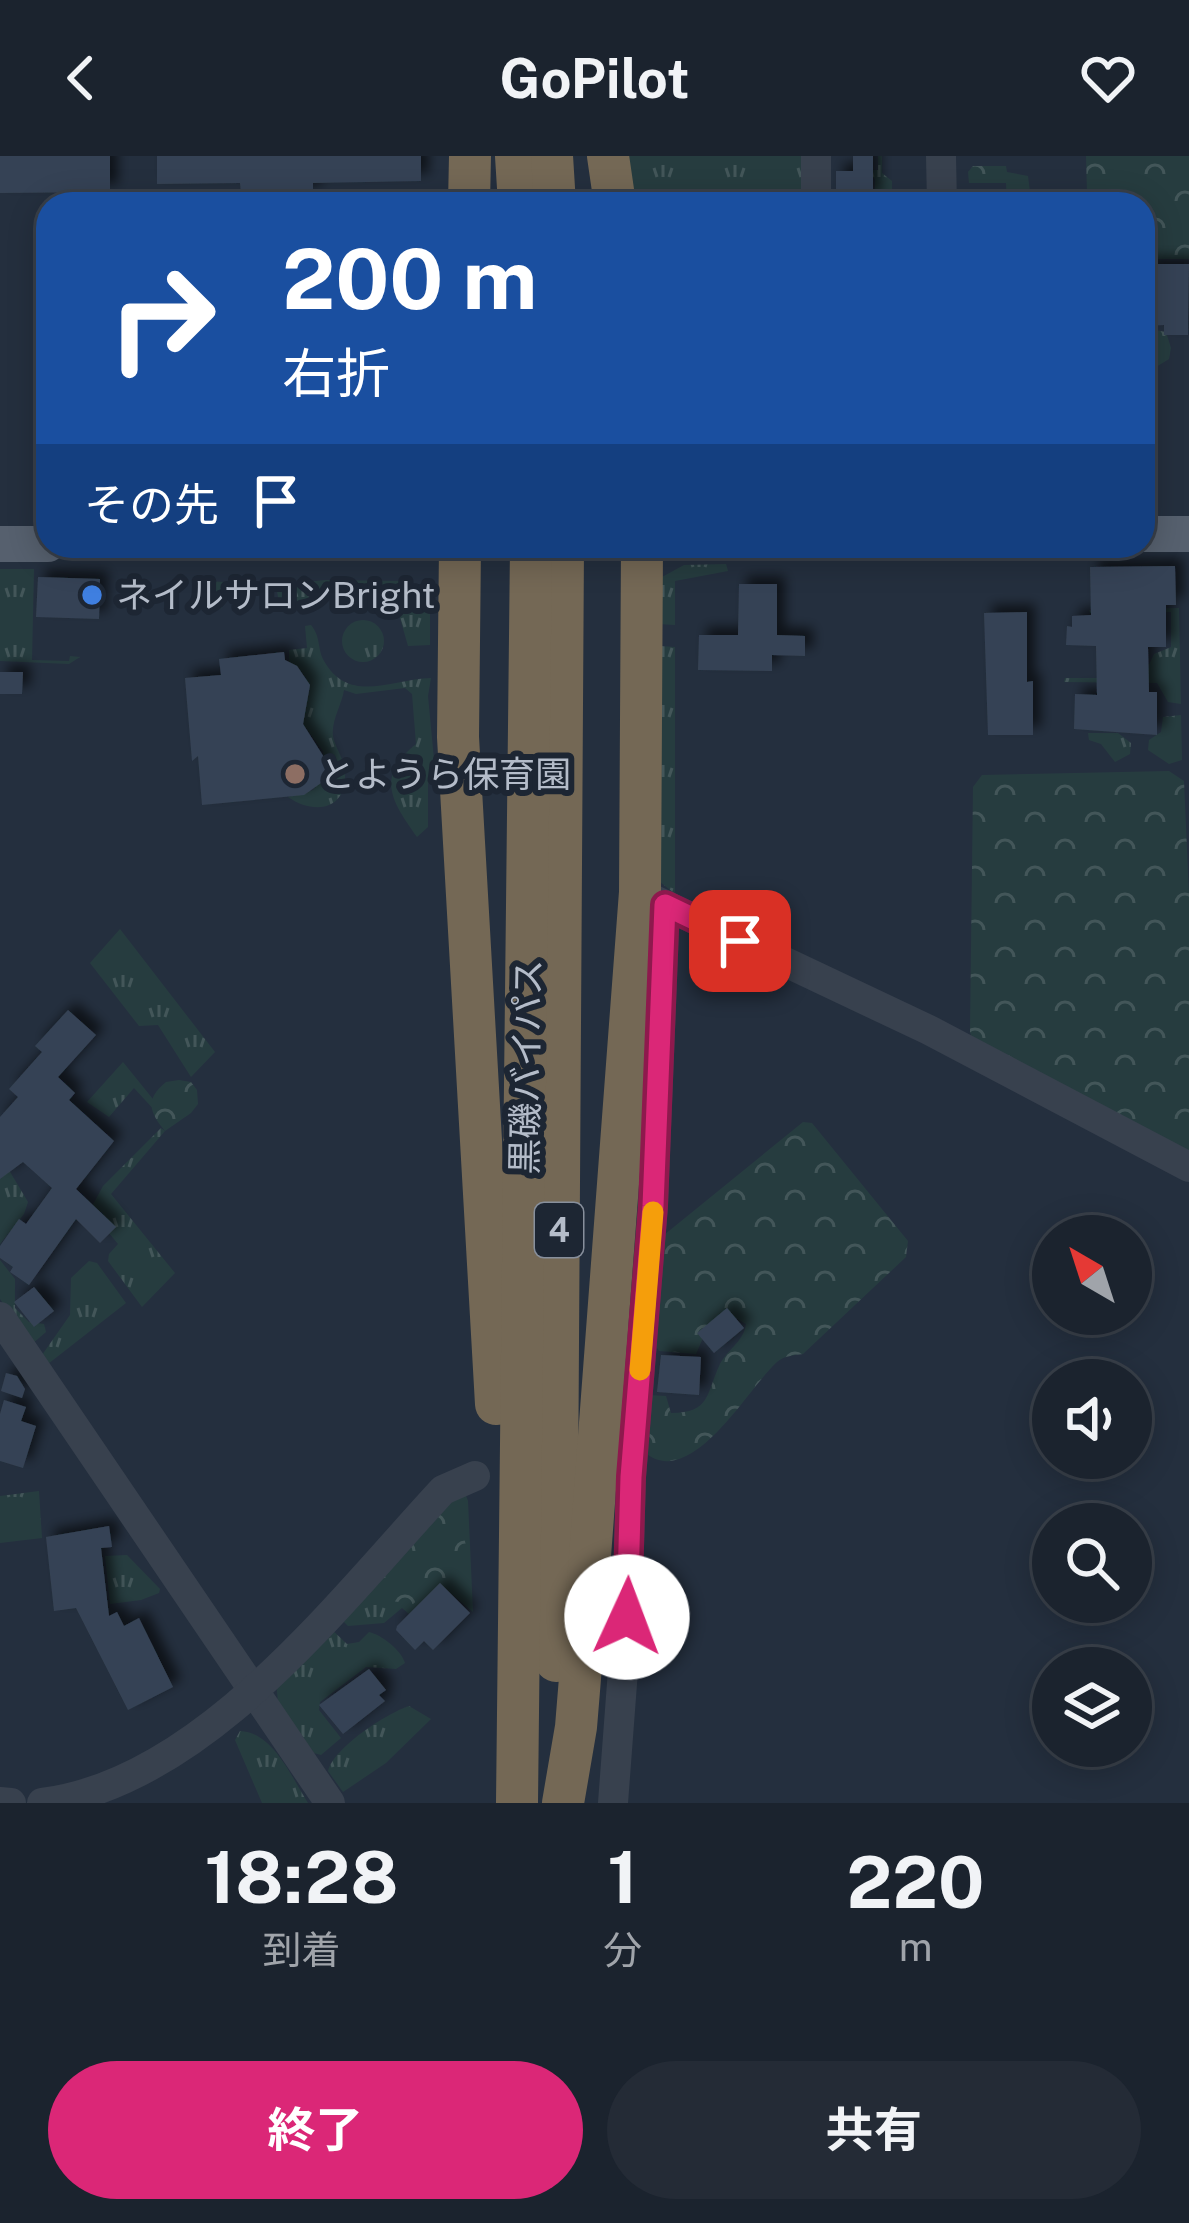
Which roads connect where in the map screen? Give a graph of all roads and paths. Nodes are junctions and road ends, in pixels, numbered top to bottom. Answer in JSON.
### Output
{"nodes":[{"id":1,"x":470,"y":156,"type":"edge"},
{"id":2,"x":516,"y":156,"type":"edge"},
{"id":3,"x":552,"y":156,"type":"edge"},
{"id":4,"x":608,"y":156,"type":"edge"},
{"id":5,"x":816,"y":156,"type":"edge"},
{"id":6,"x":941,"y":156,"type":"edge"},
{"id":7,"x":469,"y":192,"type":"edge"},
{"id":8,"x":518,"y":192,"type":"edge"},
{"id":9,"x":554,"y":192,"type":"edge"},
{"id":10,"x":613,"y":192,"type":"edge"},
{"id":11,"x":817,"y":192,"type":"edge"},
{"id":12,"x":942,"y":192,"type":"edge"},
{"id":13,"x":1155,"y":534,"type":"edge"},
{"id":14,"x":1189,"y":534,"type":"edge"},
{"id":15,"x":0,"y":544,"type":"edge"},
{"id":16,"x":36,"y":544,"type":"edge"},
{"id":17,"x":460,"y":558,"type":"edge"},
{"id":18,"x":533,"y":558,"type":"edge"},
{"id":19,"x":561,"y":558,"type":"edge"},
{"id":20,"x":642,"y":558,"type":"edge"},
{"id":21,"x":548,"y":655,"type":"junction"},
{"id":22,"x":652,"y":899,"type":"junction"},
{"id":23,"x":1189,"y":1167,"type":"edge"},
{"id":24,"x":5,"y":1324,"type":"edge"},
{"id":25,"x":0,"y":1363,"type":"edge"},
{"id":26,"x":475,"y":1476,"type":"dead end"},
{"id":27,"x":521,"y":1668,"type":"junction"},
{"id":28,"x":256,"y":1691,"type":"junction"},
{"id":29,"x":0,"y":1802,"type":"edge"},
{"id":30,"x":11,"y":1803,"type":"edge"},
{"id":31,"x":42,"y":1803,"type":"edge"},
{"id":32,"x":330,"y":1803,"type":"edge"},
{"id":33,"x":517,"y":1803,"type":"edge"},
{"id":34,"x":552,"y":1803,"type":"edge"},
{"id":35,"x":563,"y":1803,"type":"edge"},
{"id":36,"x":613,"y":1803,"type":"edge"}],
"edges":[{"from":1,"to":7,"type":"highway"},
{"from":2,"to":8,"type":"highway"},
{"from":3,"to":9,"type":"highway"},
{"from":4,"to":10,"type":"highway"},
{"from":5,"to":11,"type":"street"},
{"from":6,"to":12,"type":"street"},
{"from":13,"to":14,"type":"main road"},
{"from":15,"to":16,"type":"main road"},
{"from":17,"to":27,"type":"highway","number":"4"},
{"from":18,"to":21,"type":"highway","name":"黒磯バイパス","number":"4"},
{"from":19,"to":21,"type":"highway","name":"黒磯バイパス","number":"4"},
{"from":20,"to":22,"type":"highway","number":"4"},
{"from":21,"to":27,"type":"highway","name":"黒磯バイパス","number":"4"},
{"from":21,"to":34,"type":"highway","name":"黒磯バイパス","number":"4"},
{"from":22,"to":23,"type":"street"},
{"from":22,"to":35,"type":"highway","number":"4"},
{"from":22,"to":36,"type":"street"},
{"from":24,"to":25,"type":"street"},
{"from":24,"to":28,"type":"street"},
{"from":26,"to":28,"type":"street"},
{"from":27,"to":33,"type":"highway","name":"黒磯バイパス","number":"4"},
{"from":28,"to":31,"type":"street"},
{"from":28,"to":32,"type":"street"},
{"from":29,"to":30,"type":"street"}]}
